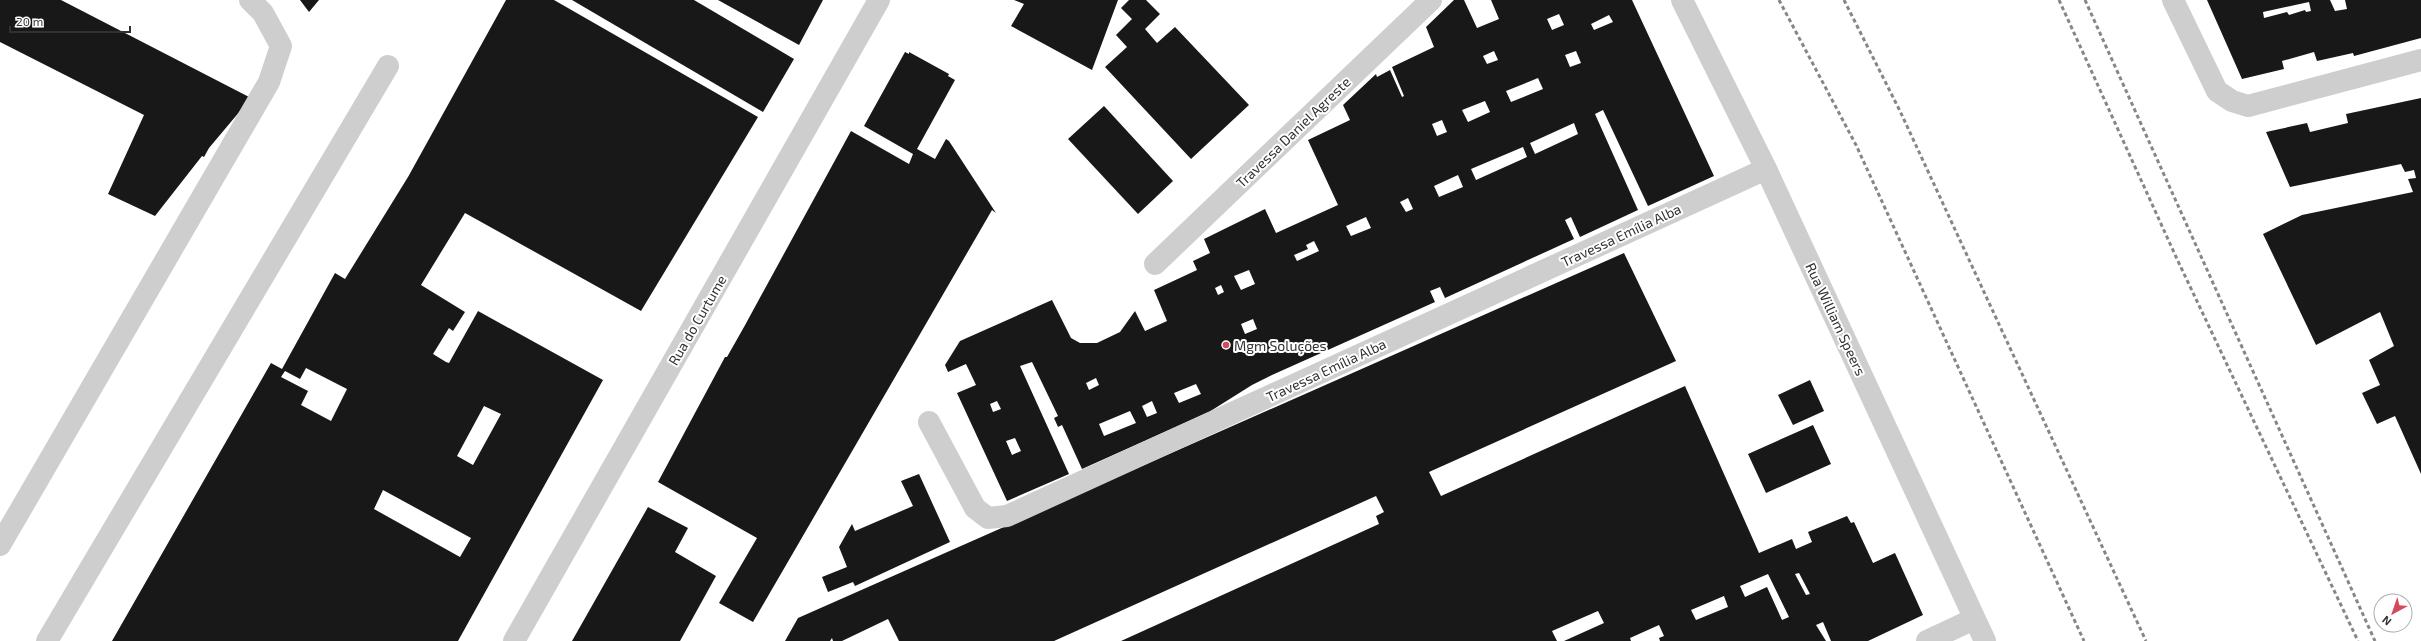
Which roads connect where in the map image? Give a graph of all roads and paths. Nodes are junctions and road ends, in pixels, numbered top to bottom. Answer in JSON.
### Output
{"nodes":[{"id":1,"x":250,"y":0,"type":"edge"},
{"id":2,"x":879,"y":0,"type":"edge"},
{"id":3,"x":1431,"y":0,"type":"edge"},
{"id":4,"x":1682,"y":0,"type":"edge"},
{"id":5,"x":2173,"y":0,"type":"edge"},
{"id":6,"x":2421,"y":60,"type":"edge"},
{"id":7,"x":388,"y":66,"type":"dead end"},
{"id":8,"x":1766,"y":169,"type":"junction"},
{"id":9,"x":1155,"y":264,"type":"dead end"},
{"id":10,"x":929,"y":422,"type":"dead end"},
{"id":11,"x":0,"y":545,"type":"edge"},
{"id":12,"x":1974,"y":619,"type":"junction"},
{"id":13,"x":47,"y":641,"type":"edge"},
{"id":14,"x":514,"y":641,"type":"edge"},
{"id":15,"x":1926,"y":641,"type":"edge"},
{"id":16,"x":1985,"y":641,"type":"edge"}],
"edges":[{"from":1,"to":11,"type":"street"},
{"from":2,"to":14,"type":"street","name":"Rua do Curtume"},
{"from":3,"to":9,"type":"street","name":"Travessa Daniel Agreste"},
{"from":4,"to":8,"type":"street","name":"Rua William Speers"},
{"from":5,"to":6,"type":"street"},
{"from":7,"to":13,"type":"street"},
{"from":8,"to":10,"type":"street","name":"Travessa Emília Alba"},
{"from":8,"to":12,"type":"street","name":"Rua William Speers"},
{"from":12,"to":15,"type":"street"},
{"from":12,"to":16,"type":"street","name":"Rua William Speers"}]}
